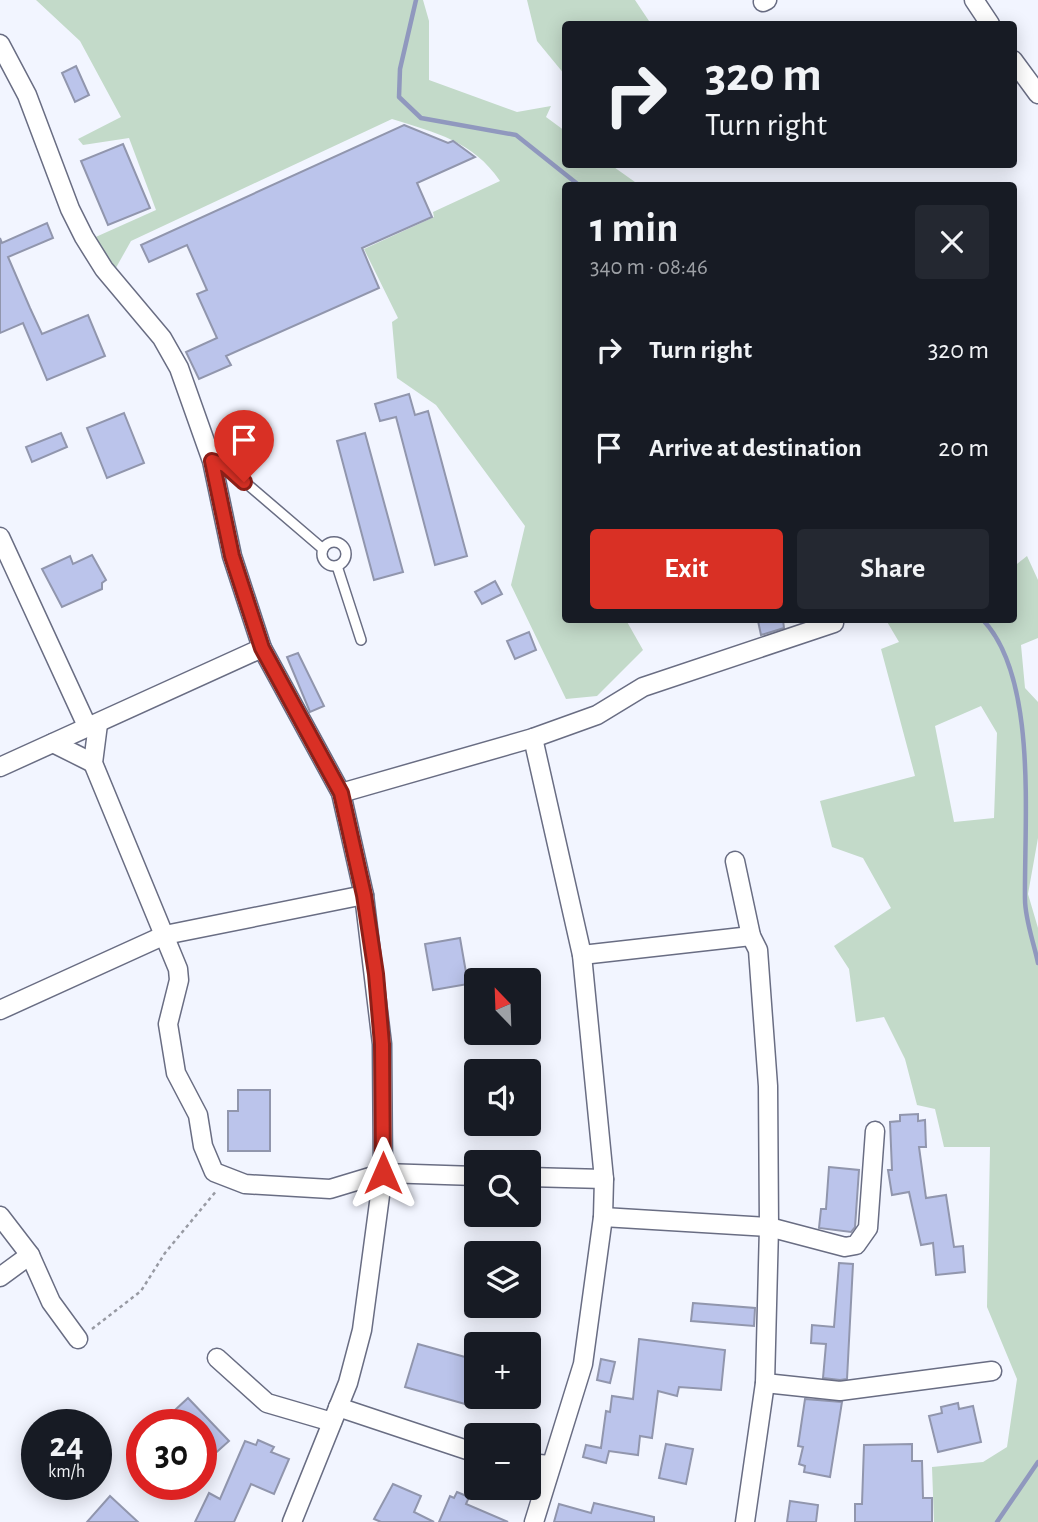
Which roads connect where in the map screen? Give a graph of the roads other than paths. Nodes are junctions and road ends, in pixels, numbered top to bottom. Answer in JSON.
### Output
{"nodes":[{"id":1,"x":974,"y":0,"type":"edge"},
{"id":2,"x":988,"y":21,"type":"edge"},
{"id":3,"x":0,"y":44,"type":"edge"},
{"id":4,"x":1019,"y":82,"type":"edge"},
{"id":5,"x":1038,"y":94,"type":"edge"},
{"id":6,"x":212,"y":461,"type":"junction"},
{"id":7,"x":1,"y":539,"type":"edge"},
{"id":8,"x":323,"y":549,"type":"junction"},
{"id":9,"x":337,"y":566,"type":"junction"},
{"id":10,"x":834,"y":623,"type":"dead end"},
{"id":11,"x":361,"y":640,"type":"dead end"},
{"id":12,"x":262,"y":648,"type":"junction"},
{"id":13,"x":93,"y":726,"type":"junction"},
{"id":14,"x":533,"y":738,"type":"junction"},
{"id":15,"x":53,"y":743,"type":"junction"},
{"id":16,"x":93,"y":763,"type":"junction"},
{"id":17,"x":0,"y":767,"type":"edge"},
{"id":18,"x":341,"y":793,"type":"junction"},
{"id":19,"x":735,"y":861,"type":"dead end"},
{"id":20,"x":364,"y":895,"type":"junction"},
{"id":21,"x":165,"y":935,"type":"junction"},
{"id":22,"x":751,"y":936,"type":"junction"},
{"id":23,"x":582,"y":955,"type":"junction"},
{"id":24,"x":0,"y":1010,"type":"edge"},
{"id":25,"x":875,"y":1131,"type":"dead end"},
{"id":26,"x":383,"y":1173,"type":"junction"},
{"id":27,"x":464,"y":1176,"type":"edge"},
{"id":28,"x":541,"y":1177,"type":"edge"},
{"id":29,"x":604,"y":1179,"type":"junction"},
{"id":30,"x":0,"y":1216,"type":"edge"},
{"id":31,"x":603,"y":1217,"type":"junction"},
{"id":32,"x":769,"y":1227,"type":"junction"},
{"id":33,"x":30,"y":1255,"type":"junction"},
{"id":34,"x":0,"y":1277,"type":"edge"},
{"id":35,"x":78,"y":1339,"type":"road end"},
{"id":36,"x":217,"y":1358,"type":"dead end"},
{"id":37,"x":992,"y":1371,"type":"dead end"},
{"id":38,"x":765,"y":1383,"type":"junction"},
{"id":39,"x":335,"y":1415,"type":"junction"},
{"id":40,"x":464,"y":1449,"type":"edge"},
{"id":41,"x":541,"y":1464,"type":"edge"},
{"id":42,"x":550,"y":1465,"type":"junction"},
{"id":43,"x":292,"y":1522,"type":"edge"},
{"id":44,"x":534,"y":1522,"type":"edge"},
{"id":45,"x":745,"y":1522,"type":"edge"}],
"edges":[{"from":1,"to":2,"type":"street"},
{"from":3,"to":6,"type":"street"},
{"from":4,"to":5,"type":"street"},
{"from":6,"to":8,"type":"lane"},
{"from":6,"to":12,"type":"street"},
{"from":7,"to":13,"type":"street"},
{"from":8,"to":9,"type":"lane"},
{"from":8,"to":9,"type":"lane"},
{"from":9,"to":11,"type":"lane"},
{"from":10,"to":14,"type":"street"},
{"from":12,"to":13,"type":"street"},
{"from":12,"to":18,"type":"street"},
{"from":13,"to":15,"type":"street"},
{"from":13,"to":16,"type":"street"},
{"from":14,"to":18,"type":"street"},
{"from":14,"to":23,"type":"street"},
{"from":15,"to":16,"type":"street"},
{"from":15,"to":17,"type":"street"},
{"from":16,"to":21,"type":"street"},
{"from":18,"to":20,"type":"street"},
{"from":19,"to":22,"type":"street"},
{"from":20,"to":21,"type":"street"},
{"from":20,"to":26,"type":"street"},
{"from":21,"to":24,"type":"street"},
{"from":21,"to":26,"type":"street"},
{"from":22,"to":23,"type":"street"},
{"from":22,"to":32,"type":"street"},
{"from":23,"to":29,"type":"street"},
{"from":25,"to":32,"type":"street"},
{"from":26,"to":27,"type":"street"},
{"from":26,"to":39,"type":"street"},
{"from":28,"to":29,"type":"street"},
{"from":29,"to":31,"type":"street"},
{"from":30,"to":33,"type":"street"},
{"from":31,"to":32,"type":"street"},
{"from":31,"to":42,"type":"street"},
{"from":32,"to":38,"type":"street"},
{"from":33,"to":34,"type":"street"},
{"from":33,"to":35,"type":"street"},
{"from":36,"to":39,"type":"street"},
{"from":37,"to":38,"type":"street"},
{"from":38,"to":45,"type":"street"},
{"from":39,"to":40,"type":"street"},
{"from":39,"to":43,"type":"street"},
{"from":41,"to":42,"type":"street"},
{"from":42,"to":44,"type":"street"}]}
